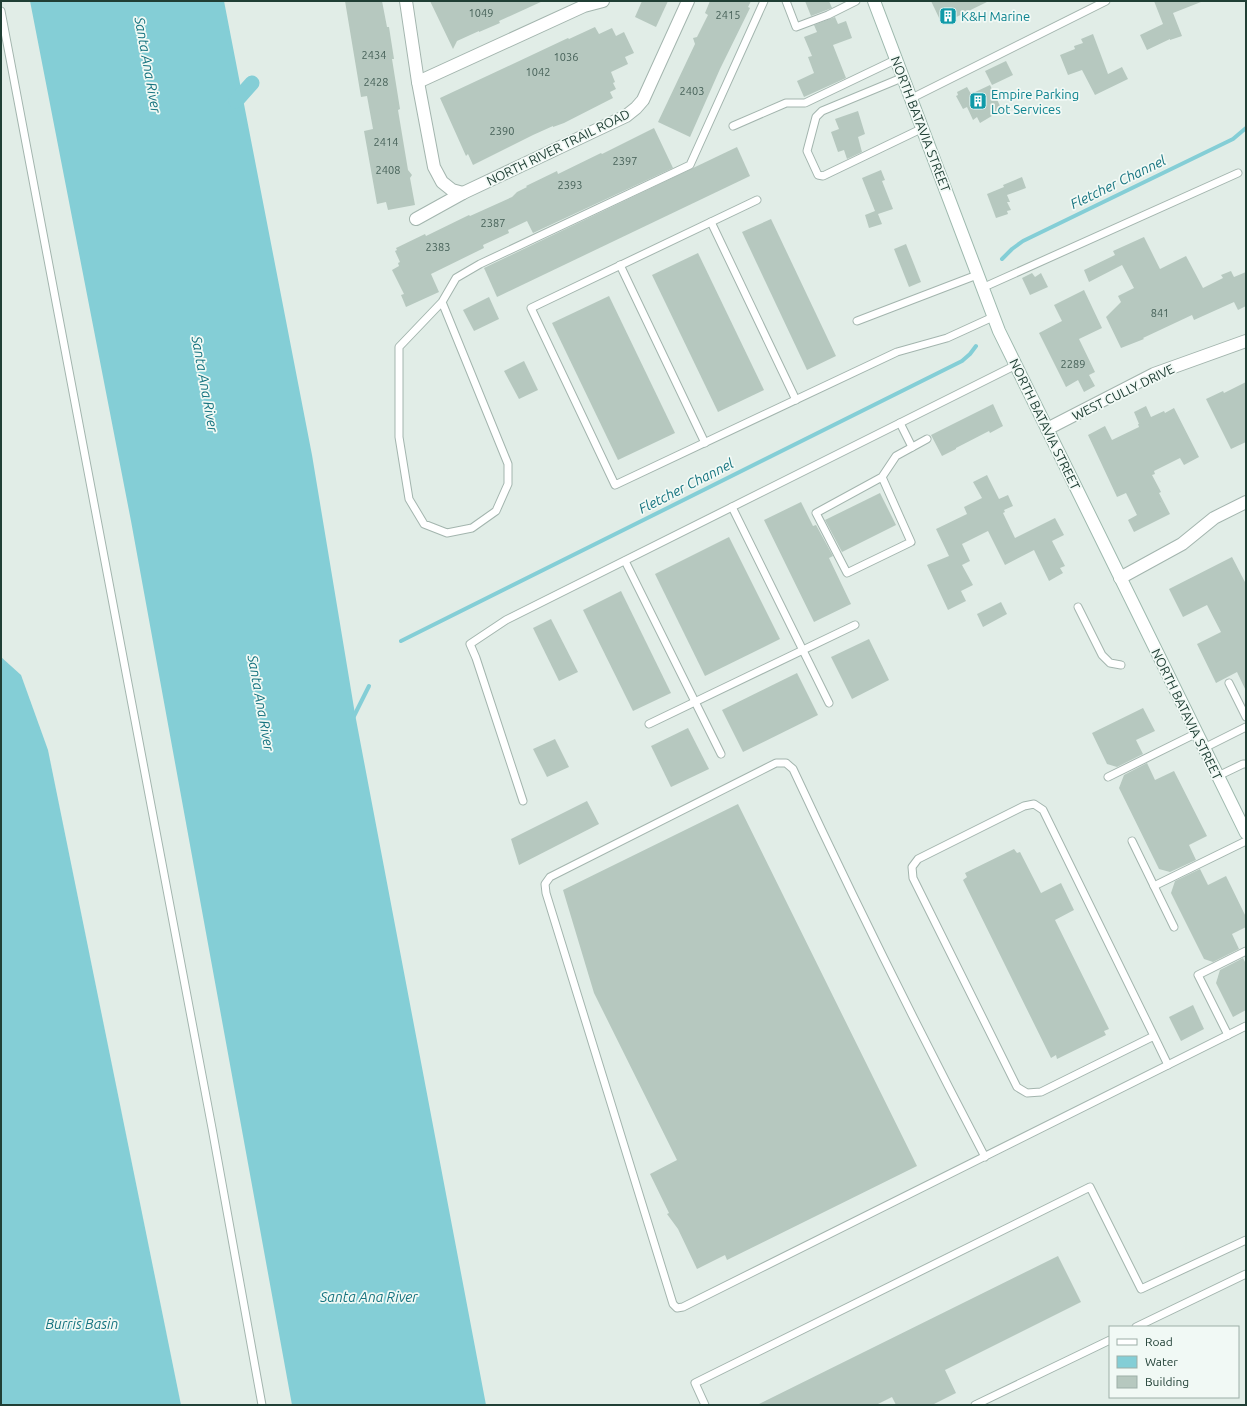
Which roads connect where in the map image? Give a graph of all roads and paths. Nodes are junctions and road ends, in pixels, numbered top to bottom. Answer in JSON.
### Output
{"nodes":[{"id":1,"x":406,"y":1,"type":"edge"},
{"id":2,"x":603,"y":1,"type":"edge"},
{"id":3,"x":688,"y":1,"type":"edge"},
{"id":4,"x":764,"y":1,"type":"edge"},
{"id":5,"x":786,"y":1,"type":"edge"},
{"id":6,"x":856,"y":1,"type":"edge"},
{"id":7,"x":874,"y":1,"type":"edge"},
{"id":8,"x":1106,"y":1,"type":"edge"},
{"id":9,"x":1,"y":11,"type":"edge"},
{"id":10,"x":897,"y":59,"type":"junction"},
{"id":11,"x":904,"y":77,"type":"junction"},
{"id":12,"x":418,"y":82,"type":"junction"},
{"id":13,"x":912,"y":98,"type":"junction"},
{"id":14,"x":733,"y":126,"type":"dead end"},
{"id":15,"x":923,"y":128,"type":"junction"},
{"id":16,"x":1238,"y":173,"type":"dead end"},
{"id":17,"x":463,"y":193,"type":"junction"},
{"id":18,"x":757,"y":200,"type":"dead end"},
{"id":19,"x":416,"y":219,"type":"dead end"},
{"id":20,"x":711,"y":222,"type":"junction"},
{"id":21,"x":620,"y":265,"type":"junction"},
{"id":22,"x":977,"y":275,"type":"junction"},
{"id":23,"x":982,"y":288,"type":"junction"},
{"id":24,"x":442,"y":302,"type":"junction"},
{"id":25,"x":993,"y":316,"type":"junction"},
{"id":26,"x":857,"y":321,"type":"dead end"},
{"id":27,"x":1246,"y":341,"type":"edge"},
{"id":28,"x":1016,"y":365,"type":"junction"},
{"id":29,"x":796,"y":400,"type":"junction"},
{"id":30,"x":900,"y":423,"type":"junction"},
{"id":31,"x":1047,"y":429,"type":"junction"},
{"id":32,"x":927,"y":439,"type":"dead end"},
{"id":33,"x":705,"y":443,"type":"junction"},
{"id":34,"x":912,"y":447,"type":"junction"},
{"id":35,"x":882,"y":477,"type":"junction"},
{"id":36,"x":1246,"y":502,"type":"edge"},
{"id":37,"x":732,"y":507,"type":"junction"},
{"id":38,"x":625,"y":560,"type":"junction"},
{"id":39,"x":1120,"y":578,"type":"junction"},
{"id":40,"x":1078,"y":607,"type":"dead end"},
{"id":41,"x":855,"y":625,"type":"dead end"},
{"id":42,"x":803,"y":650,"type":"junction"},
{"id":43,"x":1121,"y":665,"type":"dead end"},
{"id":44,"x":1229,"y":683,"type":"dead end"},
{"id":45,"x":694,"y":703,"type":"junction"},
{"id":46,"x":829,"y":703,"type":"dead end"},
{"id":47,"x":1246,"y":717,"type":"edge"},
{"id":48,"x":649,"y":724,"type":"dead end"},
{"id":49,"x":1246,"y":727,"type":"edge"},
{"id":50,"x":1197,"y":733,"type":"junction"},
{"id":51,"x":1204,"y":748,"type":"junction"},
{"id":52,"x":721,"y":754,"type":"dead end"},
{"id":53,"x":1245,"y":763,"type":"edge"},
{"id":54,"x":1218,"y":776,"type":"junction"},
{"id":55,"x":1108,"y":777,"type":"dead end"},
{"id":56,"x":523,"y":801,"type":"dead end"},
{"id":57,"x":1246,"y":833,"type":"edge"},
{"id":58,"x":1132,"y":841,"type":"dead end"},
{"id":59,"x":1246,"y":841,"type":"edge"},
{"id":60,"x":1154,"y":886,"type":"junction"},
{"id":61,"x":1174,"y":927,"type":"dead end"},
{"id":62,"x":1246,"y":951,"type":"edge"},
{"id":63,"x":1246,"y":1026,"type":"edge"},
{"id":64,"x":1228,"y":1035,"type":"junction"},
{"id":65,"x":1154,"y":1036,"type":"junction"},
{"id":66,"x":1168,"y":1065,"type":"junction"},
{"id":67,"x":985,"y":1157,"type":"junction"},
{"id":68,"x":1246,"y":1240,"type":"edge"},
{"id":69,"x":1246,"y":1274,"type":"edge"},
{"id":70,"x":1138,"y":1326,"type":"edge"},
{"id":71,"x":1109,"y":1340,"type":"edge"},
{"id":72,"x":262,"y":1405,"type":"edge"},
{"id":73,"x":705,"y":1405,"type":"edge"},
{"id":74,"x":976,"y":1405,"type":"edge"}],
"edges":[{"from":1,"to":12,"type":"street"},
{"from":2,"to":12,"type":"street"},
{"from":3,"to":17,"type":"street","name":"NORTH RIVER TRAIL ROAD"},
{"from":4,"to":24,"type":"lane"},
{"from":5,"to":6,"type":"lane"},
{"from":7,"to":10,"type":"street","name":"NORTH BATAVIA STREET"},
{"from":8,"to":13,"type":"lane"},
{"from":9,"to":72,"type":"lane"},
{"from":10,"to":11,"type":"street","name":"NORTH BATAVIA STREET"},
{"from":10,"to":14,"type":"lane"},
{"from":11,"to":13,"type":"street","name":"NORTH BATAVIA STREET"},
{"from":11,"to":15,"type":"lane"},
{"from":12,"to":17,"type":"street"},
{"from":13,"to":15,"type":"street","name":"NORTH BATAVIA STREET"},
{"from":15,"to":22,"type":"street","name":"NORTH BATAVIA STREET"},
{"from":16,"to":23,"type":"lane"},
{"from":17,"to":19,"type":"street","name":"NORTH RIVER TRAIL ROAD"},
{"from":18,"to":20,"type":"lane"},
{"from":20,"to":21,"type":"lane"},
{"from":20,"to":29,"type":"lane"},
{"from":21,"to":33,"type":"lane"},
{"from":21,"to":33,"type":"lane"},
{"from":22,"to":23,"type":"street","name":"NORTH BATAVIA STREET"},
{"from":22,"to":26,"type":"lane"},
{"from":23,"to":25,"type":"street","name":"NORTH BATAVIA STREET"},
{"from":24,"to":24,"type":"lane"},
{"from":25,"to":28,"type":"street","name":"NORTH BATAVIA STREET"},
{"from":25,"to":29,"type":"lane"},
{"from":27,"to":31,"type":"street","name":"WEST CULLY DRIVE"},
{"from":28,"to":30,"type":"lane"},
{"from":28,"to":31,"type":"street","name":"NORTH BATAVIA STREET"},
{"from":29,"to":33,"type":"lane"},
{"from":30,"to":34,"type":"lane"},
{"from":30,"to":37,"type":"lane"},
{"from":31,"to":39,"type":"street","name":"NORTH BATAVIA STREET"},
{"from":32,"to":34,"type":"lane"},
{"from":34,"to":35,"type":"lane"},
{"from":35,"to":35,"type":"lane"},
{"from":36,"to":39,"type":"street"},
{"from":37,"to":38,"type":"lane"},
{"from":37,"to":42,"type":"lane"},
{"from":38,"to":45,"type":"lane"},
{"from":38,"to":56,"type":"lane"},
{"from":39,"to":50,"type":"street","name":"NORTH BATAVIA STREET"},
{"from":40,"to":43,"type":"lane"},
{"from":41,"to":42,"type":"lane"},
{"from":42,"to":45,"type":"lane"},
{"from":42,"to":46,"type":"lane"},
{"from":44,"to":47,"type":"lane"},
{"from":45,"to":48,"type":"lane"},
{"from":45,"to":52,"type":"lane"},
{"from":49,"to":51,"type":"lane"},
{"from":50,"to":51,"type":"street","name":"NORTH BATAVIA STREET"},
{"from":50,"to":55,"type":"lane"},
{"from":51,"to":54,"type":"street","name":"NORTH BATAVIA STREET"},
{"from":53,"to":54,"type":"lane"},
{"from":54,"to":57,"type":"street","name":"NORTH BATAVIA STREET"},
{"from":58,"to":60,"type":"lane"},
{"from":59,"to":60,"type":"lane"},
{"from":60,"to":61,"type":"lane"},
{"from":62,"to":64,"type":"lane"},
{"from":63,"to":64,"type":"lane"},
{"from":64,"to":66,"type":"lane"},
{"from":65,"to":65,"type":"lane"},
{"from":65,"to":66,"type":"lane"},
{"from":66,"to":67,"type":"lane"},
{"from":67,"to":67,"type":"lane"},
{"from":68,"to":73,"type":"lane"},
{"from":69,"to":70,"type":"lane"},
{"from":71,"to":74,"type":"lane"}]}
